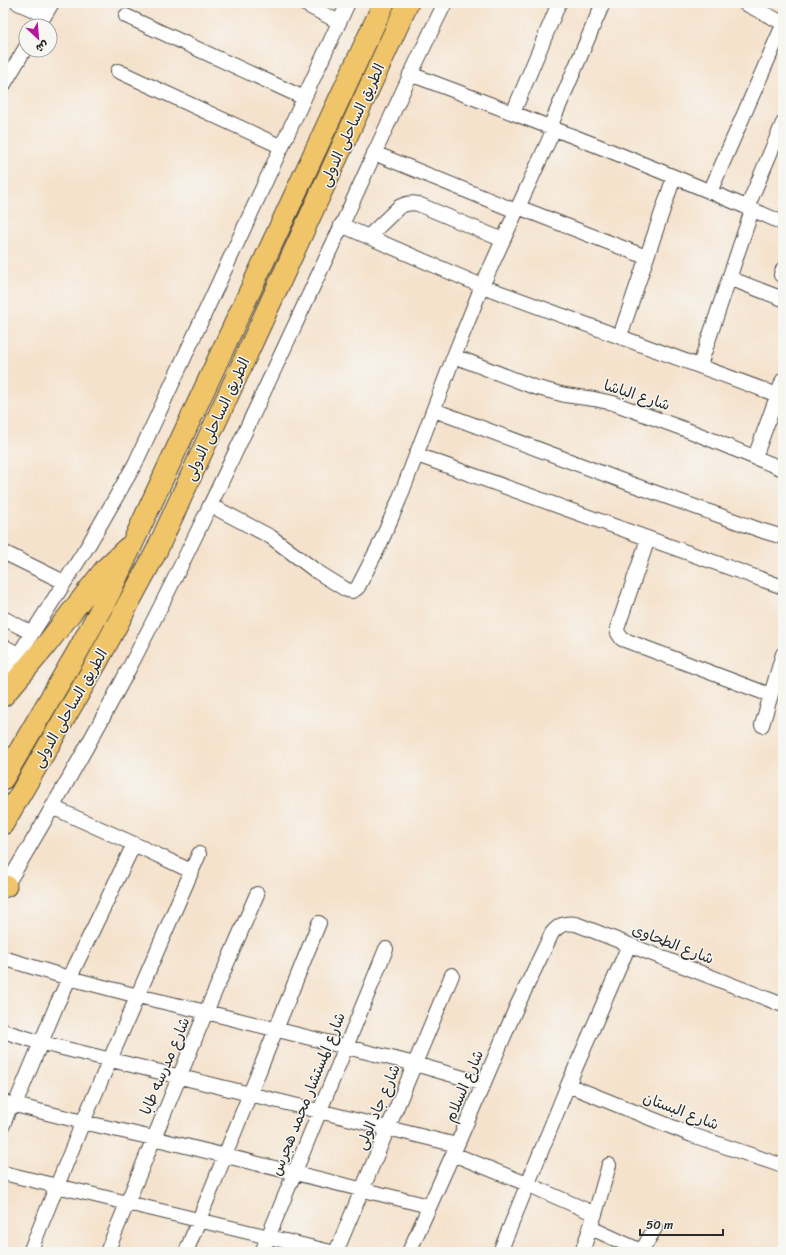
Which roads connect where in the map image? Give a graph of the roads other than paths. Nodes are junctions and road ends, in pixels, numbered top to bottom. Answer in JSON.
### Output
{"nodes":[{"id":1,"x":18,"y":3,"type":"edge"},
{"id":2,"x":302,"y":3,"type":"edge"},
{"id":3,"x":348,"y":3,"type":"edge"},
{"id":4,"x":384,"y":3,"type":"edge"},
{"id":5,"x":408,"y":3,"type":"edge"},
{"id":6,"x":445,"y":3,"type":"edge"},
{"id":7,"x":559,"y":3,"type":"edge"},
{"id":8,"x":602,"y":3,"type":"edge"},
{"id":9,"x":744,"y":3,"type":"edge"},
{"id":10,"x":45,"y":15,"type":"edge"},
{"id":11,"x":126,"y":16,"type":"dead end"},
{"id":12,"x":339,"y":22,"type":"junction"},
{"id":13,"x":783,"y":24,"type":"edge"},
{"id":14,"x":20,"y":58,"type":"edge"},
{"id":15,"x":118,"y":71,"type":"dead end"},
{"id":16,"x":410,"y":74,"type":"junction"},
{"id":17,"x":3,"y":86,"type":"edge"},
{"id":18,"x":304,"y":98,"type":"junction"},
{"id":19,"x":513,"y":112,"type":"junction"},
{"id":20,"x":783,"y":123,"type":"edge"},
{"id":21,"x":552,"y":128,"type":"junction"},
{"id":22,"x":282,"y":147,"type":"junction"},
{"id":23,"x":374,"y":153,"type":"junction"},
{"id":24,"x":674,"y":177,"type":"junction"},
{"id":25,"x":710,"y":192,"type":"junction"},
{"id":26,"x":517,"y":209,"type":"junction"},
{"id":27,"x":750,"y":209,"type":"junction"},
{"id":28,"x":783,"y":223,"type":"edge"},
{"id":29,"x":341,"y":225,"type":"junction"},
{"id":30,"x":368,"y":237,"type":"junction"},
{"id":31,"x":503,"y":240,"type":"junction"},
{"id":32,"x":646,"y":257,"type":"junction"},
{"id":33,"x":729,"y":278,"type":"junction"},
{"id":34,"x":482,"y":286,"type":"junction"},
{"id":35,"x":783,"y":299,"type":"edge"},
{"id":36,"x":620,"y":336,"type":"junction"},
{"id":37,"x":454,"y":356,"type":"junction"},
{"id":38,"x":700,"y":365,"type":"junction"},
{"id":39,"x":783,"y":380,"type":"edge"},
{"id":40,"x":780,"y":396,"type":"edge"},
{"id":41,"x":434,"y":410,"type":"junction"},
{"id":42,"x":417,"y":455,"type":"junction"},
{"id":43,"x":755,"y":458,"type":"junction"},
{"id":44,"x":783,"y":469,"type":"edge"},
{"id":45,"x":210,"y":505,"type":"junction"},
{"id":46,"x":783,"y":537,"type":"edge"},
{"id":47,"x":648,"y":539,"type":"junction"},
{"id":48,"x":135,"y":541,"type":"junction"},
{"id":49,"x":3,"y":552,"type":"edge"},
{"id":50,"x":64,"y":582,"type":"junction"},
{"id":51,"x":783,"y":587,"type":"edge"},
{"id":52,"x":3,"y":618,"type":"edge"},
{"id":53,"x":32,"y":633,"type":"junction"},
{"id":54,"x":3,"y":646,"type":"edge"},
{"id":55,"x":18,"y":654,"type":"junction"},
{"id":56,"x":783,"y":654,"type":"edge"},
{"id":57,"x":3,"y":679,"type":"edge"},
{"id":58,"x":770,"y":695,"type":"junction"},
{"id":59,"x":3,"y":696,"type":"edge"},
{"id":60,"x":762,"y":725,"type":"dead end"},
{"id":61,"x":3,"y":779,"type":"edge"},
{"id":62,"x":52,"y":807,"type":"junction"},
{"id":63,"x":3,"y":824,"type":"edge"},
{"id":64,"x":134,"y":844,"type":"junction"},
{"id":65,"x":199,"y":854,"type":"dead end"},
{"id":66,"x":191,"y":871,"type":"junction"},
{"id":67,"x":4,"y":887,"type":"edge"},
{"id":68,"x":257,"y":894,"type":"dead end"},
{"id":69,"x":319,"y":923,"type":"dead end"},
{"id":70,"x":552,"y":933,"type":"joint"},
{"id":71,"x":629,"y":945,"type":"junction"},
{"id":72,"x":386,"y":949,"type":"dead end"},
{"id":73,"x":3,"y":958,"type":"edge"},
{"id":74,"x":452,"y":975,"type":"dead end"},
{"id":75,"x":69,"y":978,"type":"junction"},
{"id":76,"x":138,"y":996,"type":"junction"},
{"id":77,"x":783,"y":1005,"type":"edge"},
{"id":78,"x":206,"y":1012,"type":"junction"},
{"id":79,"x":276,"y":1029,"type":"junction"},
{"id":80,"x":3,"y":1031,"type":"edge"},
{"id":81,"x":42,"y":1043,"type":"junction"},
{"id":82,"x":346,"y":1047,"type":"junction"},
{"id":83,"x":110,"y":1060,"type":"junction"},
{"id":84,"x":415,"y":1064,"type":"junction"},
{"id":85,"x":179,"y":1076,"type":"junction"},
{"id":86,"x":484,"y":1084,"type":"junction"},
{"id":87,"x":568,"y":1085,"type":"junction"},
{"id":88,"x":250,"y":1094,"type":"junction"},
{"id":89,"x":10,"y":1104,"type":"edge"},
{"id":90,"x":320,"y":1111,"type":"junction"},
{"id":91,"x":83,"y":1122,"type":"junction"},
{"id":92,"x":3,"y":1125,"type":"edge"},
{"id":93,"x":388,"y":1128,"type":"junction"},
{"id":94,"x":153,"y":1138,"type":"junction"},
{"id":95,"x":456,"y":1150,"type":"junction"},
{"id":96,"x":225,"y":1156,"type":"junction"},
{"id":97,"x":609,"y":1165,"type":"dead end"},
{"id":98,"x":783,"y":1166,"type":"edge"},
{"id":99,"x":3,"y":1173,"type":"edge"},
{"id":100,"x":294,"y":1173,"type":"junction"},
{"id":101,"x":527,"y":1184,"type":"junction"},
{"id":102,"x":57,"y":1186,"type":"junction"},
{"id":103,"x":362,"y":1190,"type":"junction"},
{"id":104,"x":127,"y":1202,"type":"junction"},
{"id":105,"x":429,"y":1206,"type":"junction"},
{"id":106,"x":199,"y":1220,"type":"junction"},
{"id":107,"x":593,"y":1221,"type":"junction"},
{"id":108,"x":655,"y":1228,"type":"dead end"},
{"id":109,"x":268,"y":1237,"type":"junction"},
{"id":110,"x":30,"y":1252,"type":"edge"},
{"id":111,"x":106,"y":1252,"type":"edge"},
{"id":112,"x":186,"y":1252,"type":"edge"},
{"id":113,"x":262,"y":1252,"type":"edge"},
{"id":114,"x":331,"y":1252,"type":"edge"},
{"id":115,"x":336,"y":1252,"type":"edge"},
{"id":116,"x":409,"y":1252,"type":"edge"},
{"id":117,"x":500,"y":1252,"type":"edge"},
{"id":118,"x":582,"y":1252,"type":"edge"}],
"edges":[{"from":1,"to":10,"type":"street"},
{"from":2,"to":12,"type":"street"},
{"from":3,"to":12,"type":"street"},
{"from":4,"to":48,"type":"highway","name":"الطريق الساحلى الدولى"},
{"from":5,"to":63,"type":"highway","name":"الطريق الساحلى الدولى"},
{"from":6,"to":16,"type":"street"},
{"from":7,"to":19,"type":"street"},
{"from":8,"to":21,"type":"street"},
{"from":9,"to":13,"type":"street"},
{"from":11,"to":18,"type":"street"},
{"from":12,"to":18,"type":"street"},
{"from":13,"to":25,"type":"street"},
{"from":14,"to":17,"type":"street"},
{"from":15,"to":22,"type":"street"},
{"from":16,"to":19,"type":"street"},
{"from":16,"to":23,"type":"street"},
{"from":18,"to":22,"type":"street"},
{"from":19,"to":21,"type":"street"},
{"from":20,"to":27,"type":"street"},
{"from":21,"to":24,"type":"street"},
{"from":21,"to":26,"type":"street"},
{"from":22,"to":50,"type":"street"},
{"from":23,"to":26,"type":"street"},
{"from":23,"to":29,"type":"street"},
{"from":24,"to":25,"type":"street"},
{"from":24,"to":32,"type":"street"},
{"from":25,"to":27,"type":"street"},
{"from":26,"to":31,"type":"street"},
{"from":26,"to":32,"type":"street"},
{"from":27,"to":28,"type":"street"},
{"from":27,"to":33,"type":"street"},
{"from":29,"to":30,"type":"street"},
{"from":29,"to":45,"type":"street"},
{"from":30,"to":31,"type":"street"},
{"from":30,"to":34,"type":"street"},
{"from":31,"to":34,"type":"street"},
{"from":32,"to":36,"type":"street"},
{"from":33,"to":35,"type":"street"},
{"from":33,"to":38,"type":"street"},
{"from":34,"to":36,"type":"street"},
{"from":34,"to":37,"type":"street"},
{"from":36,"to":38,"type":"street"},
{"from":37,"to":41,"type":"street"},
{"from":37,"to":43,"type":"street","name":"شارع الباشا"},
{"from":38,"to":40,"type":"street"},
{"from":39,"to":40,"type":"street"},
{"from":40,"to":43,"type":"street"},
{"from":41,"to":42,"type":"street"},
{"from":41,"to":46,"type":"street"},
{"from":42,"to":45,"type":"street"},
{"from":42,"to":47,"type":"street"},
{"from":43,"to":44,"type":"street","name":"شارع الباشا"},
{"from":45,"to":62,"type":"street"},
{"from":47,"to":51,"type":"street"},
{"from":47,"to":58,"type":"street"},
{"from":48,"to":59,"type":"highway"},
{"from":48,"to":61,"type":"highway","name":"الطريق الساحلى الدولى"},
{"from":49,"to":50,"type":"street"},
{"from":50,"to":53,"type":"street"},
{"from":52,"to":53,"type":"street"},
{"from":53,"to":55,"type":"street"},
{"from":54,"to":55,"type":"street"},
{"from":55,"to":57,"type":"street"},
{"from":56,"to":58,"type":"street"},
{"from":58,"to":60,"type":"street"},
{"from":62,"to":64,"type":"street"},
{"from":62,"to":67,"type":"street"},
{"from":64,"to":66,"type":"street"},
{"from":64,"to":75,"type":"street"},
{"from":65,"to":66,"type":"street"},
{"from":66,"to":76,"type":"street"},
{"from":68,"to":78,"type":"street","name":"شارع مدرسه طابا"},
{"from":69,"to":79,"type":"street"},
{"from":70,"to":71,"type":"street","name":"شارع الطحاوى"},
{"from":70,"to":86,"type":"street","name":"شارع السلام"},
{"from":71,"to":77,"type":"street","name":"شارع الطحاوى"},
{"from":71,"to":87,"type":"street"},
{"from":72,"to":82,"type":"street","name":"شارع المستشار محمد هجرس"},
{"from":73,"to":75,"type":"street"},
{"from":74,"to":84,"type":"street","name":"شارع جاد الولى"},
{"from":75,"to":76,"type":"street"},
{"from":75,"to":81,"type":"street"},
{"from":76,"to":78,"type":"street"},
{"from":76,"to":83,"type":"street"},
{"from":78,"to":79,"type":"street"},
{"from":78,"to":85,"type":"street","name":"شارع مدرسه طابا"},
{"from":79,"to":82,"type":"street"},
{"from":79,"to":88,"type":"street"},
{"from":80,"to":81,"type":"street"},
{"from":81,"to":83,"type":"street"},
{"from":81,"to":89,"type":"street"},
{"from":82,"to":84,"type":"street"},
{"from":82,"to":90,"type":"street","name":"شارع المستشار محمد هجرس"},
{"from":83,"to":85,"type":"street"},
{"from":83,"to":91,"type":"street"},
{"from":84,"to":86,"type":"street"},
{"from":84,"to":93,"type":"street","name":"شارع جاد الولى"},
{"from":85,"to":88,"type":"street"},
{"from":85,"to":94,"type":"street","name":"شارع مدرسه طابا"},
{"from":86,"to":95,"type":"street","name":"شارع السلام"},
{"from":87,"to":98,"type":"street","name":"شارع البستان"},
{"from":87,"to":101,"type":"street"},
{"from":88,"to":90,"type":"street"},
{"from":88,"to":96,"type":"street"},
{"from":89,"to":91,"type":"street"},
{"from":89,"to":92,"type":"street"},
{"from":90,"to":93,"type":"street"},
{"from":90,"to":100,"type":"street","name":"شارع المستشار محمد هجرس"},
{"from":91,"to":94,"type":"street"},
{"from":91,"to":102,"type":"street"},
{"from":93,"to":95,"type":"street"},
{"from":93,"to":103,"type":"street","name":"شارع جاد الولى"},
{"from":94,"to":96,"type":"street"},
{"from":94,"to":104,"type":"street","name":"شارع مدرسه طابا"},
{"from":95,"to":101,"type":"street"},
{"from":95,"to":105,"type":"street","name":"شارع السلام"},
{"from":96,"to":100,"type":"street"},
{"from":96,"to":106,"type":"street"},
{"from":97,"to":107,"type":"street"},
{"from":99,"to":102,"type":"street"},
{"from":100,"to":103,"type":"street"},
{"from":100,"to":109,"type":"street","name":"شارع المستشار محمد هجرس"},
{"from":101,"to":107,"type":"street"},
{"from":101,"to":117,"type":"street"},
{"from":102,"to":104,"type":"street"},
{"from":102,"to":110,"type":"street"},
{"from":103,"to":105,"type":"street"},
{"from":103,"to":115,"type":"street","name":"شارع جاد الولى"},
{"from":104,"to":106,"type":"street"},
{"from":104,"to":111,"type":"street","name":"شارع مدرسه طابا"},
{"from":105,"to":116,"type":"street","name":"شارع السلام"},
{"from":106,"to":109,"type":"street"},
{"from":106,"to":112,"type":"street"},
{"from":107,"to":108,"type":"street"},
{"from":107,"to":118,"type":"street"},
{"from":109,"to":113,"type":"street","name":"شارع المستشار محمد هجرس"},
{"from":109,"to":114,"type":"street"}]}
